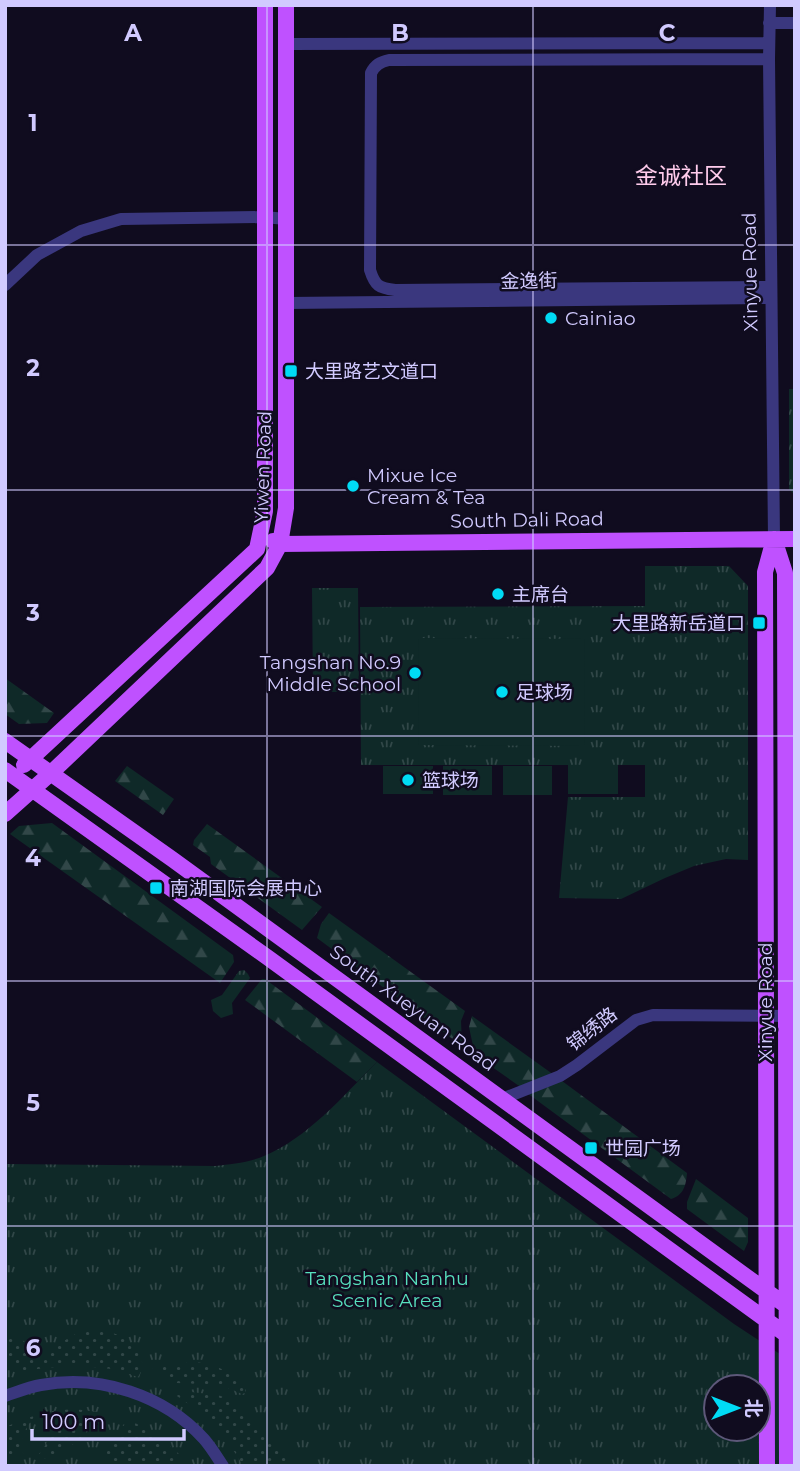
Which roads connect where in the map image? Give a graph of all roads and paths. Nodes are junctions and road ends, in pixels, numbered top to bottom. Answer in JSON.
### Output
{"nodes":[{"id":1,"x":265,"y":5,"type":"edge"},
{"id":2,"x":286,"y":5,"type":"edge"},
{"id":3,"x":770,"y":5,"type":"edge"},
{"id":4,"x":769,"y":23,"type":"junction"},
{"id":5,"x":795,"y":23,"type":"edge"},
{"id":6,"x":769,"y":43,"type":"junction"},
{"id":7,"x":286,"y":44,"type":"junction"},
{"id":8,"x":769,"y":59,"type":"junction"},
{"id":9,"x":264,"y":217,"type":"junction"},
{"id":10,"x":286,"y":219,"type":"junction"},
{"id":11,"x":5,"y":285,"type":"edge"},
{"id":12,"x":771,"y":293,"type":"junction"},
{"id":13,"x":287,"y":303,"type":"junction"},
{"id":14,"x":260,"y":536,"type":"junction"},
{"id":15,"x":774,"y":539,"type":"junction"},
{"id":16,"x":795,"y":539,"type":"edge"},
{"id":17,"x":280,"y":544,"type":"junction"},
{"id":18,"x":5,"y":741,"type":"edge"},
{"id":19,"x":30,"y":759,"type":"junction"},
{"id":20,"x":51,"y":773,"type":"junction"},
{"id":21,"x":8,"y":776,"type":"edge"},
{"id":22,"x":33,"y":790,"type":"junction"},
{"id":23,"x":5,"y":814,"type":"edge"},
{"id":24,"x":790,"y":857,"type":"edge"},
{"id":25,"x":766,"y":1016,"type":"junction"},
{"id":26,"x":790,"y":1016,"type":"edge"},
{"id":27,"x":502,"y":1099,"type":"junction"},
{"id":28,"x":766,"y":1292,"type":"junction"},
{"id":29,"x":791,"y":1309,"type":"edge"},
{"id":30,"x":766,"y":1319,"type":"junction"},
{"id":31,"x":791,"y":1338,"type":"edge"},
{"id":32,"x":6,"y":1396,"type":"edge"},
{"id":33,"x":223,"y":1466,"type":"edge"},
{"id":34,"x":767,"y":1466,"type":"edge"},
{"id":35,"x":788,"y":1466,"type":"edge"}],
"edges":[{"from":1,"to":9,"type":"main road","name":"Yiwen Road"},
{"from":2,"to":7,"type":"main road","name":"Yiwen Road"},
{"from":3,"to":4,"type":"street","name":"Xinyue Road"},
{"from":4,"to":5,"type":"street"},
{"from":4,"to":6,"type":"street","name":"Xinyue Road"},
{"from":6,"to":7,"type":"street"},
{"from":6,"to":8,"type":"street","name":"Xinyue Road"},
{"from":7,"to":10,"type":"main road","name":"Yiwen Road"},
{"from":8,"to":12,"type":"street","name":"Xinyue Road"},
{"from":8,"to":12,"type":"street"},
{"from":9,"to":10,"type":"street"},
{"from":9,"to":11,"type":"street"},
{"from":9,"to":14,"type":"main road","name":"Yiwen Road"},
{"from":10,"to":13,"type":"main road","name":"Yiwen Road"},
{"from":12,"to":13,"type":"street","name":"金逸街"},
{"from":12,"to":15,"type":"street","name":"Xinyue Road"},
{"from":13,"to":17,"type":"main road","name":"Yiwen Road"},
{"from":14,"to":17,"type":"main road","name":"South Dali Road"},
{"from":14,"to":19,"type":"main road","name":"Yiwen Road"},
{"from":15,"to":16,"type":"main road","name":"South Dali Road"},
{"from":15,"to":17,"type":"main road","name":"South Dali Road"},
{"from":15,"to":24,"type":"main road","name":"Xinyue Road"},
{"from":15,"to":25,"type":"main road","name":"Xinyue Road"},
{"from":17,"to":20,"type":"main road","name":"Yiwen Road"},
{"from":18,"to":19,"type":"main road","name":"South Xueyuan Road"},
{"from":19,"to":20,"type":"main road","name":"South Xueyuan Road"},
{"from":19,"to":21,"type":"main road","name":"Yiwen Road"},
{"from":20,"to":22,"type":"main road","name":"Yiwen Road"},
{"from":20,"to":27,"type":"main road","name":"South Xueyuan Road"},
{"from":21,"to":22,"type":"main road"},
{"from":22,"to":23,"type":"main road","name":"Yiwen Road"},
{"from":22,"to":30,"type":"main road"},
{"from":24,"to":26,"type":"main road","name":"Xinyue Road"},
{"from":25,"to":26,"type":"street","name":"锦绣路"},
{"from":25,"to":27,"type":"street","name":"锦绣路"},
{"from":25,"to":28,"type":"main road","name":"Xinyue Road"},
{"from":26,"to":29,"type":"main road","name":"Xinyue Road"},
{"from":27,"to":28,"type":"main road","name":"South Xueyuan Road"},
{"from":28,"to":29,"type":"main road","name":"South Xueyuan Road"},
{"from":28,"to":30,"type":"main road","name":"Xinyue Road"},
{"from":29,"to":31,"type":"main road","name":"Xinyue Road"},
{"from":30,"to":31,"type":"main road"},
{"from":30,"to":34,"type":"main road","name":"Xinyue Road"},
{"from":31,"to":35,"type":"main road","name":"Xinyue Road"},
{"from":32,"to":33,"type":"street"}]}
